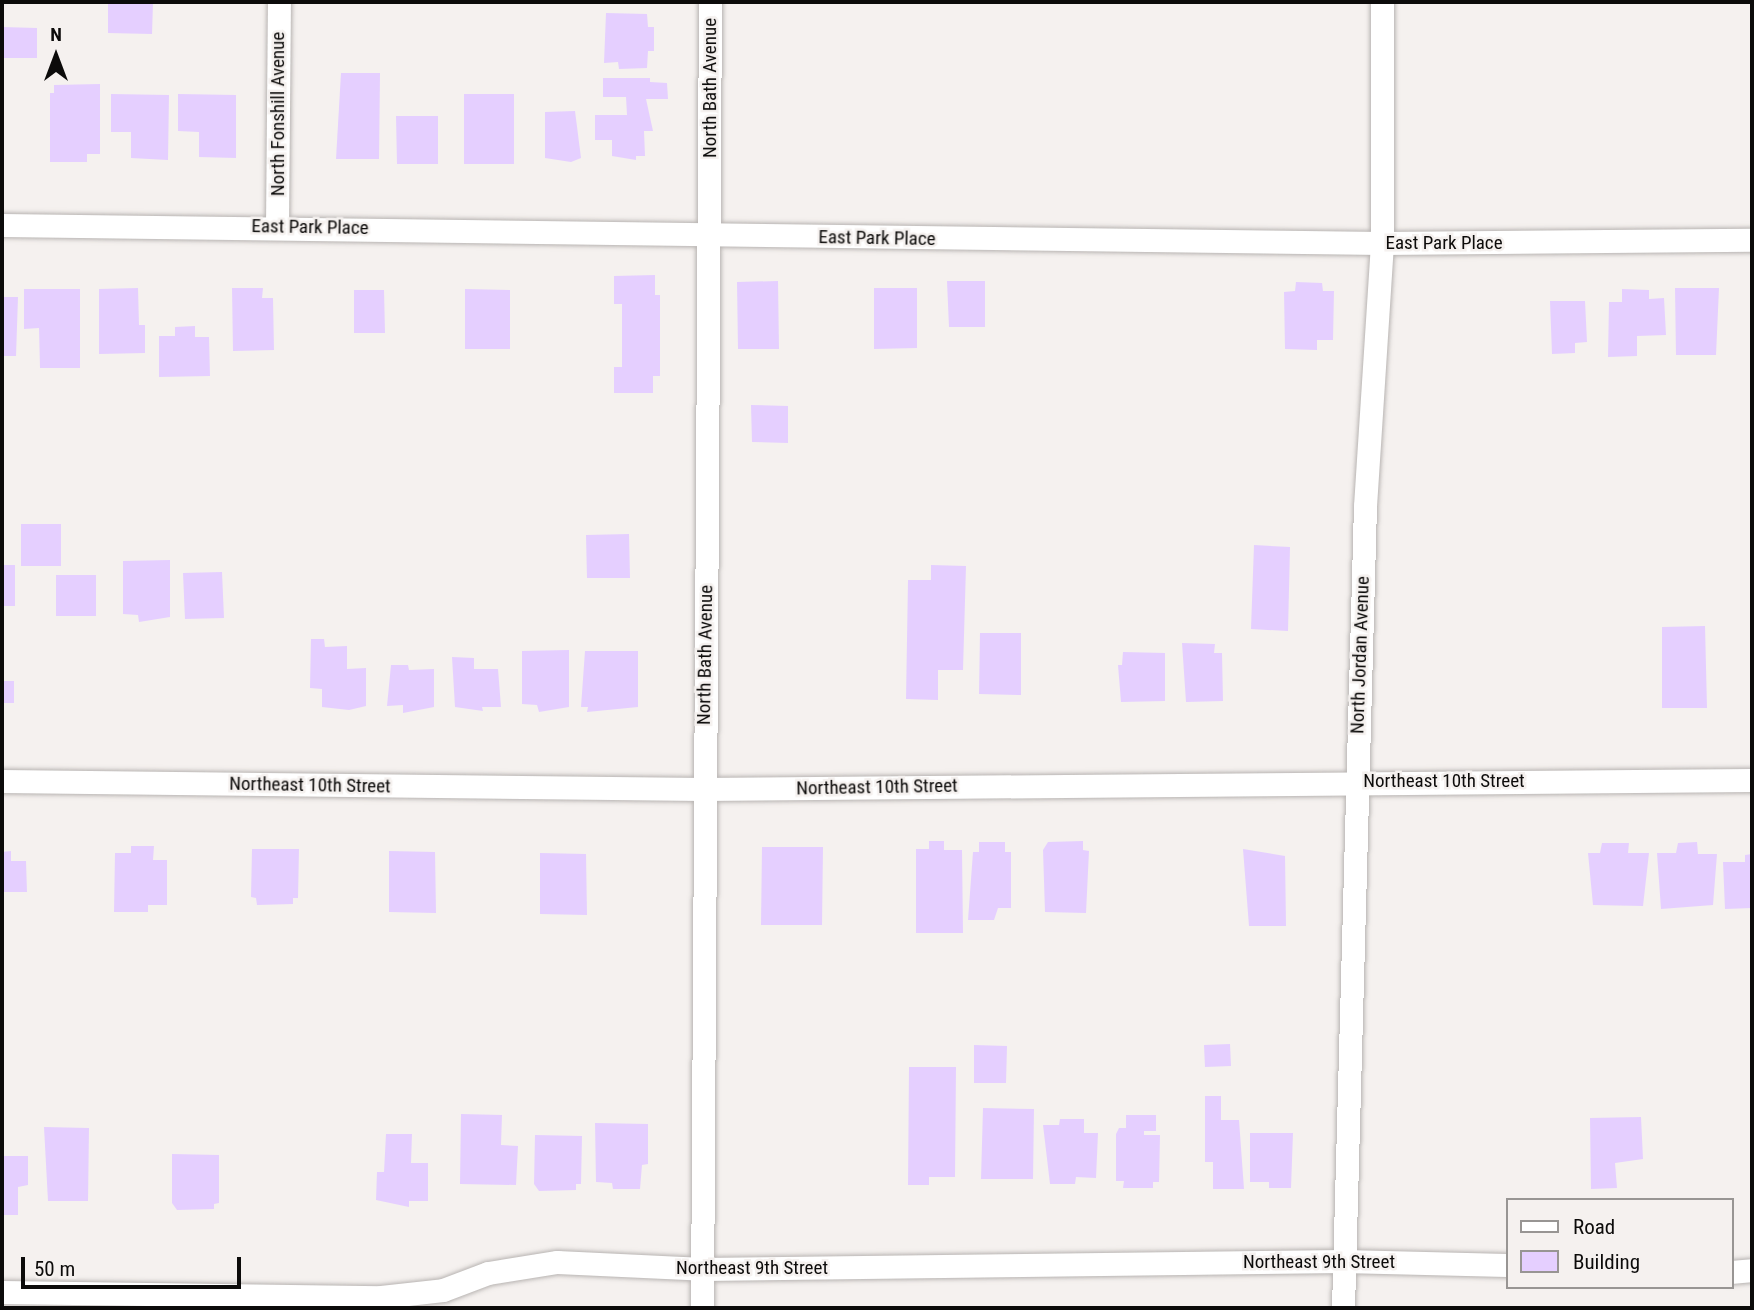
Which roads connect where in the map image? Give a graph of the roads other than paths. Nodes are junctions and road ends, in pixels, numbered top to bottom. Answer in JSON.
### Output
{"nodes":[{"id":1,"x":279,"y":2,"type":"edge"},
{"id":2,"x":710,"y":2,"type":"edge"},
{"id":3,"x":1382,"y":2,"type":"edge"},
{"id":4,"x":2,"y":225,"type":"edge"},
{"id":5,"x":277,"y":226,"type":"junction"},
{"id":6,"x":710,"y":236,"type":"junction"},
{"id":7,"x":1752,"y":240,"type":"edge"},
{"id":8,"x":1382,"y":243,"type":"junction"},
{"id":9,"x":1752,"y":780,"type":"edge"},
{"id":10,"x":2,"y":781,"type":"edge"},
{"id":11,"x":1356,"y":781,"type":"junction"},
{"id":12,"x":703,"y":789,"type":"junction"},
{"id":13,"x":1343,"y":1261,"type":"junction"},
{"id":14,"x":1506,"y":1265,"type":"edge"},
{"id":15,"x":703,"y":1269,"type":"junction"},
{"id":16,"x":1752,"y":1270,"type":"edge"},
{"id":17,"x":1733,"y":1272,"type":"edge"},
{"id":18,"x":2,"y":1292,"type":"edge"},
{"id":19,"x":702,"y":1308,"type":"edge"},
{"id":20,"x":1343,"y":1308,"type":"edge"}],
"edges":[{"from":1,"to":5,"type":"street","name":"North Fonshill Avenue"},
{"from":2,"to":6,"type":"street","name":"North Bath Avenue"},
{"from":3,"to":8,"type":"street","name":"North Jordan Avenue"},
{"from":4,"to":5,"type":"street","name":"East Park Place"},
{"from":5,"to":6,"type":"street","name":"East Park Place"},
{"from":6,"to":8,"type":"street","name":"East Park Place"},
{"from":6,"to":12,"type":"street","name":"North Bath Avenue"},
{"from":7,"to":8,"type":"street","name":"East Park Place"},
{"from":8,"to":11,"type":"street","name":"North Jordan Avenue"},
{"from":9,"to":11,"type":"street","name":"Northeast 10th Street"},
{"from":10,"to":12,"type":"street","name":"Northeast 10th Street"},
{"from":11,"to":12,"type":"street","name":"Northeast 10th Street"},
{"from":11,"to":13,"type":"street","name":"North Jordan Avenue"},
{"from":12,"to":15,"type":"street","name":"North Bath Avenue"},
{"from":13,"to":14,"type":"street","name":"Northeast 9th Street"},
{"from":13,"to":15,"type":"street","name":"Northeast 9th Street"},
{"from":13,"to":20,"type":"street","name":"North Jordan Avenue"},
{"from":15,"to":18,"type":"street","name":"Northeast 9th Street"},
{"from":15,"to":19,"type":"street","name":"North Bath Avenue"},
{"from":16,"to":17,"type":"street"}]}
